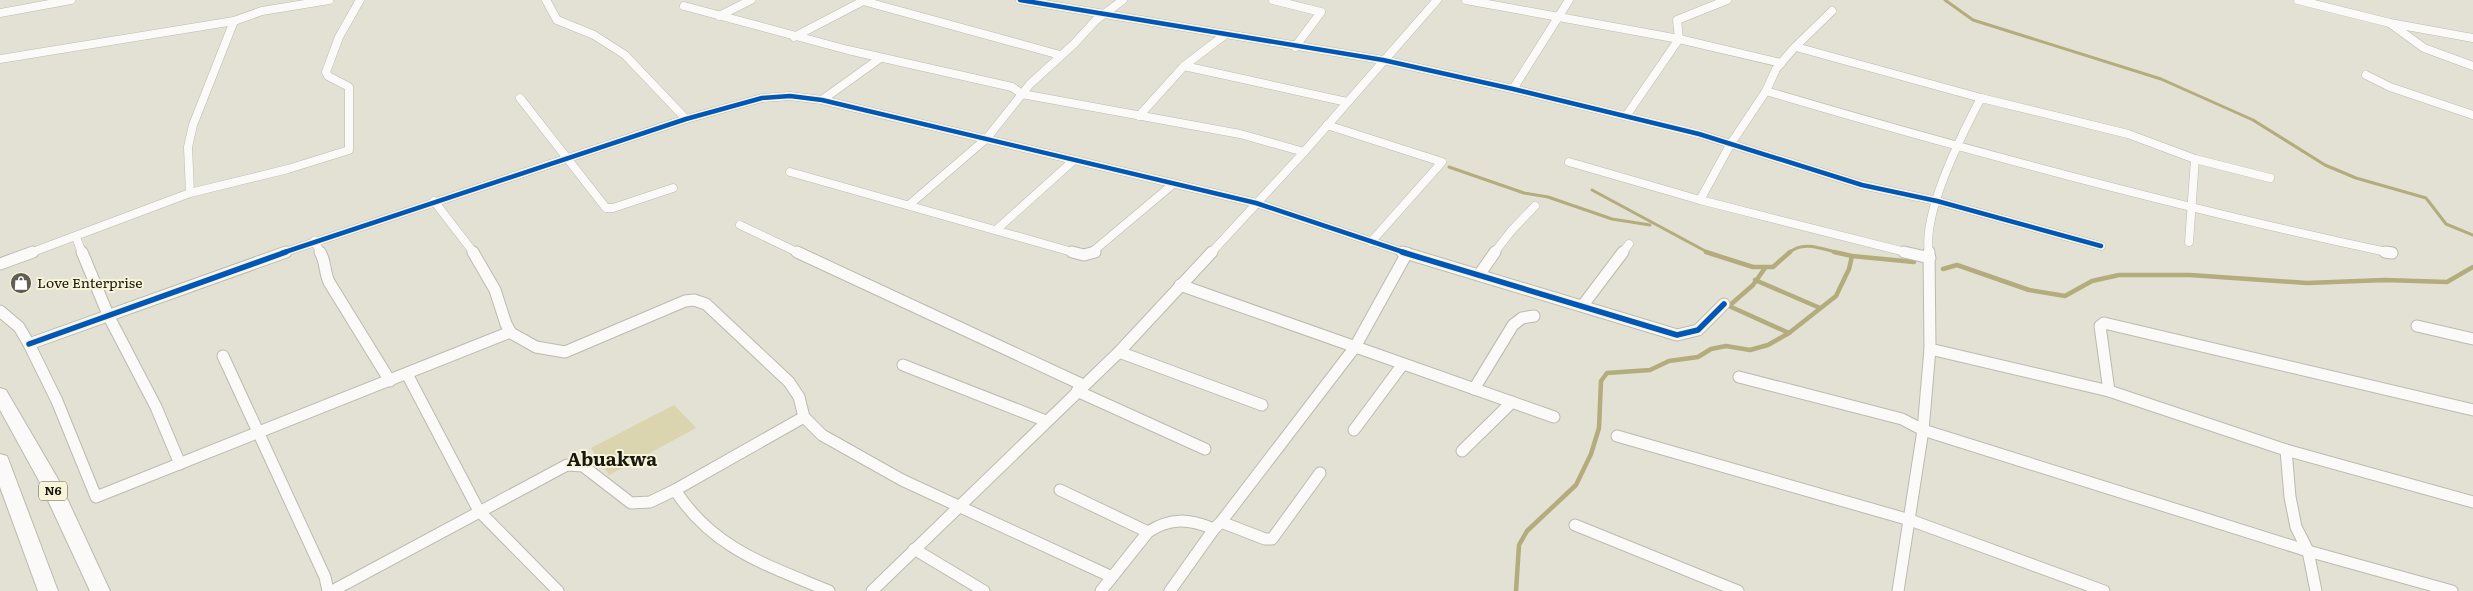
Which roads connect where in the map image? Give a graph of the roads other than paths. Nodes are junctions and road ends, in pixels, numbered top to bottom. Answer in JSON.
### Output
{"nodes":[{"id":1,"x":70,"y":0,"type":"edge"},
{"id":2,"x":329,"y":0,"type":"edge"},
{"id":3,"x":360,"y":0,"type":"edge"},
{"id":4,"x":546,"y":0,"type":"edge"},
{"id":5,"x":751,"y":0,"type":"edge"},
{"id":6,"x":1020,"y":0,"type":"edge"},
{"id":7,"x":1123,"y":0,"type":"edge"},
{"id":8,"x":1273,"y":0,"type":"edge"},
{"id":9,"x":1437,"y":0,"type":"edge"},
{"id":10,"x":1466,"y":0,"type":"edge"},
{"id":11,"x":1569,"y":0,"type":"edge"},
{"id":12,"x":1727,"y":0,"type":"edge"},
{"id":13,"x":2298,"y":0,"type":"edge"},
{"id":14,"x":864,"y":1,"type":"edge"},
{"id":15,"x":684,"y":6,"type":"dead end"},
{"id":16,"x":1832,"y":10,"type":"dead end"},
{"id":17,"x":0,"y":13,"type":"edge"},
{"id":18,"x":1108,"y":14,"type":"junction"},
{"id":19,"x":719,"y":16,"type":"junction"},
{"id":20,"x":1558,"y":17,"type":"junction"},
{"id":21,"x":234,"y":21,"type":"junction"},
{"id":22,"x":2390,"y":23,"type":"junction"},
{"id":23,"x":1226,"y":34,"type":"junction"},
{"id":24,"x":794,"y":37,"type":"junction"},
{"id":25,"x":2473,"y":38,"type":"edge"},
{"id":26,"x":1679,"y":39,"type":"junction"},
{"id":27,"x":1295,"y":47,"type":"junction"},
{"id":28,"x":1796,"y":47,"type":"junction"},
{"id":29,"x":1060,"y":55,"type":"junction"},
{"id":30,"x":0,"y":58,"type":"edge"},
{"id":31,"x":879,"y":59,"type":"junction"},
{"id":32,"x":1383,"y":60,"type":"junction"},
{"id":33,"x":1781,"y":63,"type":"junction"},
{"id":34,"x":1184,"y":66,"type":"junction"},
{"id":35,"x":2473,"y":66,"type":"edge"},
{"id":36,"x":2366,"y":75,"type":"dead end"},
{"id":37,"x":1514,"y":89,"type":"junction"},
{"id":38,"x":1766,"y":91,"type":"junction"},
{"id":39,"x":1022,"y":94,"type":"junction"},
{"id":40,"x":520,"y":98,"type":"dead end"},
{"id":41,"x":1981,"y":98,"type":"junction"},
{"id":42,"x":822,"y":100,"type":"junction"},
{"id":43,"x":1347,"y":102,"type":"junction"},
{"id":44,"x":2473,"y":115,"type":"edge"},
{"id":45,"x":1140,"y":116,"type":"junction"},
{"id":46,"x":1626,"y":116,"type":"junction"},
{"id":47,"x":686,"y":119,"type":"junction"},
{"id":48,"x":1327,"y":125,"type":"junction"},
{"id":49,"x":987,"y":138,"type":"junction"},
{"id":50,"x":1730,"y":145,"type":"junction"},
{"id":51,"x":1955,"y":148,"type":"junction"},
{"id":52,"x":1304,"y":152,"type":"junction"},
{"id":53,"x":567,"y":158,"type":"junction"},
{"id":54,"x":2195,"y":159,"type":"junction"},
{"id":55,"x":1074,"y":160,"type":"junction"},
{"id":56,"x":1569,"y":162,"type":"dead end"},
{"id":57,"x":790,"y":172,"type":"dead end"},
{"id":58,"x":2270,"y":178,"type":"dead end"},
{"id":59,"x":1172,"y":184,"type":"junction"},
{"id":60,"x":673,"y":188,"type":"dead end"},
{"id":61,"x":190,"y":193,"type":"junction"},
{"id":62,"x":1700,"y":200,"type":"junction"},
{"id":63,"x":434,"y":201,"type":"junction"},
{"id":64,"x":1937,"y":201,"type":"junction"},
{"id":65,"x":1256,"y":203,"type":"junction"},
{"id":66,"x":909,"y":205,"type":"junction"},
{"id":67,"x":1535,"y":206,"type":"dead end"},
{"id":68,"x":2192,"y":207,"type":"junction"},
{"id":69,"x":740,"y":225,"type":"dead end"},
{"id":70,"x":996,"y":230,"type":"junction"},
{"id":71,"x":76,"y":237,"type":"junction"},
{"id":72,"x":314,"y":241,"type":"junction"},
{"id":73,"x":1371,"y":242,"type":"junction"},
{"id":74,"x":2190,"y":242,"type":"dead end"},
{"id":75,"x":1630,"y":244,"type":"dead end"},
{"id":76,"x":2101,"y":246,"type":"dead end"},
{"id":77,"x":2392,"y":253,"type":"dead end"},
{"id":78,"x":1408,"y":254,"type":"junction"},
{"id":79,"x":1930,"y":258,"type":"junction"},
{"id":80,"x":0,"y":264,"type":"edge"},
{"id":81,"x":1479,"y":274,"type":"junction"},
{"id":82,"x":1180,"y":285,"type":"junction"},
{"id":83,"x":1724,"y":304,"type":"dead end"},
{"id":84,"x":1583,"y":305,"type":"junction"},
{"id":85,"x":0,"y":311,"type":"edge"},
{"id":86,"x":1534,"y":316,"type":"dead end"},
{"id":87,"x":109,"y":317,"type":"junction"},
{"id":88,"x":2417,"y":326,"type":"dead end"},
{"id":89,"x":510,"y":332,"type":"junction"},
{"id":90,"x":2473,"y":339,"type":"edge"},
{"id":91,"x":29,"y":344,"type":"junction"},
{"id":92,"x":1354,"y":347,"type":"junction"},
{"id":93,"x":1930,"y":349,"type":"junction"},
{"id":94,"x":1119,"y":352,"type":"junction"},
{"id":95,"x":223,"y":356,"type":"dead end"},
{"id":96,"x":904,"y":364,"type":"dead end"},
{"id":97,"x":1403,"y":364,"type":"junction"},
{"id":98,"x":407,"y":374,"type":"junction"},
{"id":99,"x":1740,"y":377,"type":"dead end"},
{"id":100,"x":390,"y":380,"type":"junction"},
{"id":101,"x":1080,"y":388,"type":"junction"},
{"id":102,"x":1474,"y":389,"type":"junction"},
{"id":103,"x":2109,"y":391,"type":"junction"},
{"id":104,"x":0,"y":394,"type":"edge"},
{"id":105,"x":1512,"y":402,"type":"junction"},
{"id":106,"x":1262,"y":405,"type":"dead end"},
{"id":107,"x":2473,"y":410,"type":"edge"},
{"id":108,"x":1554,"y":416,"type":"dead end"},
{"id":109,"x":804,"y":417,"type":"junction"},
{"id":110,"x":1046,"y":421,"type":"junction"},
{"id":111,"x":1354,"y":430,"type":"dead end"},
{"id":112,"x":1923,"y":430,"type":"junction"},
{"id":113,"x":258,"y":433,"type":"junction"},
{"id":114,"x":1617,"y":436,"type":"dead end"},
{"id":115,"x":1205,"y":449,"type":"dead end"},
{"id":116,"x":2286,"y":450,"type":"junction"},
{"id":117,"x":1462,"y":451,"type":"dead end"},
{"id":118,"x":0,"y":461,"type":"edge"},
{"id":119,"x":180,"y":464,"type":"junction"},
{"id":120,"x":1320,"y":473,"type":"dead end"},
{"id":121,"x":675,"y":490,"type":"junction"},
{"id":122,"x":1060,"y":490,"type":"dead end"},
{"id":123,"x":2473,"y":502,"type":"edge"},
{"id":124,"x":959,"y":506,"type":"junction"},
{"id":125,"x":479,"y":511,"type":"junction"},
{"id":126,"x":1910,"y":520,"type":"junction"},
{"id":127,"x":1217,"y":525,"type":"junction"},
{"id":128,"x":1576,"y":525,"type":"dead end"},
{"id":129,"x":1148,"y":532,"type":"junction"},
{"id":130,"x":914,"y":549,"type":"junction"},
{"id":131,"x":2308,"y":551,"type":"junction"},
{"id":132,"x":1112,"y":577,"type":"junction"},
{"id":133,"x":48,"y":591,"type":"edge"},
{"id":134,"x":100,"y":591,"type":"edge"},
{"id":135,"x":328,"y":591,"type":"edge"},
{"id":136,"x":332,"y":591,"type":"edge"},
{"id":137,"x":558,"y":591,"type":"edge"},
{"id":138,"x":830,"y":591,"type":"edge"},
{"id":139,"x":872,"y":591,"type":"edge"},
{"id":140,"x":984,"y":591,"type":"edge"},
{"id":141,"x":1101,"y":591,"type":"edge"},
{"id":142,"x":1170,"y":591,"type":"edge"},
{"id":143,"x":1738,"y":591,"type":"edge"},
{"id":144,"x":1898,"y":591,"type":"edge"},
{"id":145,"x":2104,"y":591,"type":"edge"},
{"id":146,"x":2316,"y":591,"type":"edge"},
{"id":147,"x":2452,"y":591,"type":"edge"}],
"edges":[{"from":1,"to":17,"type":"street"},
{"from":2,"to":21,"type":"street"},
{"from":3,"to":61,"type":"street"},
{"from":4,"to":47,"type":"street"},
{"from":5,"to":19,"type":"street"},
{"from":6,"to":18,"type":"street"},
{"from":7,"to":18,"type":"street"},
{"from":8,"to":27,"type":"street"},
{"from":9,"to":32,"type":"street"},
{"from":10,"to":20,"type":"street"},
{"from":11,"to":20,"type":"street"},
{"from":12,"to":26,"type":"street"},
{"from":13,"to":22,"type":"street"},
{"from":14,"to":24,"type":"street"},
{"from":14,"to":29,"type":"street"},
{"from":15,"to":19,"type":"street"},
{"from":16,"to":28,"type":"street"},
{"from":18,"to":23,"type":"street"},
{"from":18,"to":29,"type":"street"},
{"from":19,"to":24,"type":"street"},
{"from":20,"to":26,"type":"street"},
{"from":20,"to":37,"type":"street"},
{"from":21,"to":30,"type":"street"},
{"from":21,"to":61,"type":"street"},
{"from":22,"to":25,"type":"street"},
{"from":22,"to":35,"type":"street"},
{"from":23,"to":27,"type":"street"},
{"from":23,"to":34,"type":"street"},
{"from":24,"to":31,"type":"street"},
{"from":26,"to":33,"type":"street"},
{"from":26,"to":46,"type":"street"},
{"from":27,"to":32,"type":"street"},
{"from":28,"to":33,"type":"street"},
{"from":28,"to":41,"type":"street"},
{"from":29,"to":39,"type":"street"},
{"from":31,"to":39,"type":"street"},
{"from":31,"to":42,"type":"street"},
{"from":32,"to":37,"type":"street"},
{"from":32,"to":43,"type":"street"},
{"from":33,"to":38,"type":"street"},
{"from":34,"to":43,"type":"street"},
{"from":34,"to":45,"type":"street"},
{"from":36,"to":44,"type":"street"},
{"from":37,"to":46,"type":"street"},
{"from":38,"to":50,"type":"street"},
{"from":38,"to":51,"type":"street"},
{"from":39,"to":45,"type":"street"},
{"from":39,"to":49,"type":"street"},
{"from":40,"to":53,"type":"street"},
{"from":41,"to":51,"type":"street"},
{"from":41,"to":54,"type":"street"},
{"from":42,"to":47,"type":"street"},
{"from":42,"to":49,"type":"street"},
{"from":43,"to":48,"type":"street"},
{"from":45,"to":52,"type":"street"},
{"from":46,"to":50,"type":"street"},
{"from":47,"to":53,"type":"street"},
{"from":48,"to":52,"type":"street"},
{"from":48,"to":73,"type":"street"},
{"from":49,"to":55,"type":"street"},
{"from":49,"to":66,"type":"street"},
{"from":50,"to":62,"type":"street"},
{"from":50,"to":64,"type":"street"},
{"from":51,"to":64,"type":"street"},
{"from":51,"to":68,"type":"street"},
{"from":52,"to":65,"type":"street"},
{"from":53,"to":60,"type":"street"},
{"from":53,"to":63,"type":"street"},
{"from":54,"to":58,"type":"street"},
{"from":54,"to":68,"type":"street"},
{"from":55,"to":59,"type":"street"},
{"from":55,"to":70,"type":"street"},
{"from":56,"to":62,"type":"street"},
{"from":57,"to":66,"type":"street"},
{"from":59,"to":65,"type":"street"},
{"from":59,"to":70,"type":"street"},
{"from":61,"to":71,"type":"street"},
{"from":62,"to":79,"type":"street"},
{"from":63,"to":72,"type":"street"},
{"from":63,"to":89,"type":"street"},
{"from":64,"to":76,"type":"street"},
{"from":64,"to":79,"type":"street"},
{"from":65,"to":73,"type":"street"},
{"from":65,"to":82,"type":"street"},
{"from":66,"to":70,"type":"street"},
{"from":67,"to":81,"type":"street"},
{"from":68,"to":74,"type":"street"},
{"from":68,"to":77,"type":"street"},
{"from":69,"to":101,"type":"street"},
{"from":71,"to":80,"type":"street"},
{"from":71,"to":87,"type":"street"},
{"from":72,"to":87,"type":"street"},
{"from":72,"to":100,"type":"street"},
{"from":73,"to":78,"type":"street"},
{"from":75,"to":84,"type":"street"},
{"from":78,"to":81,"type":"street"},
{"from":78,"to":92,"type":"street"},
{"from":79,"to":93,"type":"street"},
{"from":81,"to":84,"type":"street"},
{"from":82,"to":92,"type":"street"},
{"from":82,"to":94,"type":"street"},
{"from":83,"to":84,"type":"street"},
{"from":85,"to":91,"type":"street"},
{"from":86,"to":102,"type":"street"},
{"from":87,"to":91,"type":"street"},
{"from":87,"to":119,"type":"street"},
{"from":88,"to":90,"type":"street"},
{"from":89,"to":98,"type":"street"},
{"from":89,"to":109,"type":"street"},
{"from":91,"to":119,"type":"street"},
{"from":92,"to":97,"type":"street"},
{"from":92,"to":127,"type":"street"},
{"from":93,"to":103,"type":"street"},
{"from":93,"to":112,"type":"street"},
{"from":94,"to":101,"type":"street"},
{"from":94,"to":106,"type":"street"},
{"from":95,"to":113,"type":"street"},
{"from":96,"to":110,"type":"street"},
{"from":97,"to":102,"type":"street"},
{"from":97,"to":111,"type":"street"},
{"from":98,"to":100,"type":"street"},
{"from":98,"to":125,"type":"street"},
{"from":99,"to":112,"type":"street"},
{"from":100,"to":113,"type":"street"},
{"from":101,"to":110,"type":"street"},
{"from":101,"to":115,"type":"street"},
{"from":102,"to":105,"type":"street"},
{"from":103,"to":107,"type":"street"},
{"from":103,"to":116,"type":"street"},
{"from":104,"to":134,"type":"main road","number":"N6"},
{"from":105,"to":108,"type":"street"},
{"from":105,"to":117,"type":"street"},
{"from":109,"to":121,"type":"street"},
{"from":109,"to":124,"type":"street"},
{"from":110,"to":124,"type":"street"},
{"from":112,"to":126,"type":"street"},
{"from":112,"to":131,"type":"street"},
{"from":113,"to":119,"type":"street"},
{"from":113,"to":135,"type":"street"},
{"from":114,"to":126,"type":"street"},
{"from":116,"to":123,"type":"street"},
{"from":116,"to":131,"type":"street"},
{"from":118,"to":133,"type":"main road"},
{"from":120,"to":127,"type":"street"},
{"from":121,"to":125,"type":"street"},
{"from":121,"to":138,"type":"street"},
{"from":122,"to":129,"type":"street"},
{"from":124,"to":130,"type":"street"},
{"from":124,"to":132,"type":"street"},
{"from":125,"to":136,"type":"street"},
{"from":125,"to":137,"type":"street"},
{"from":126,"to":144,"type":"street"},
{"from":126,"to":145,"type":"street"},
{"from":127,"to":129,"type":"street"},
{"from":127,"to":142,"type":"street"},
{"from":128,"to":143,"type":"street"},
{"from":129,"to":132,"type":"street"},
{"from":130,"to":139,"type":"street"},
{"from":130,"to":140,"type":"street"},
{"from":131,"to":146,"type":"street"},
{"from":131,"to":147,"type":"street"},
{"from":132,"to":141,"type":"street"}]}
